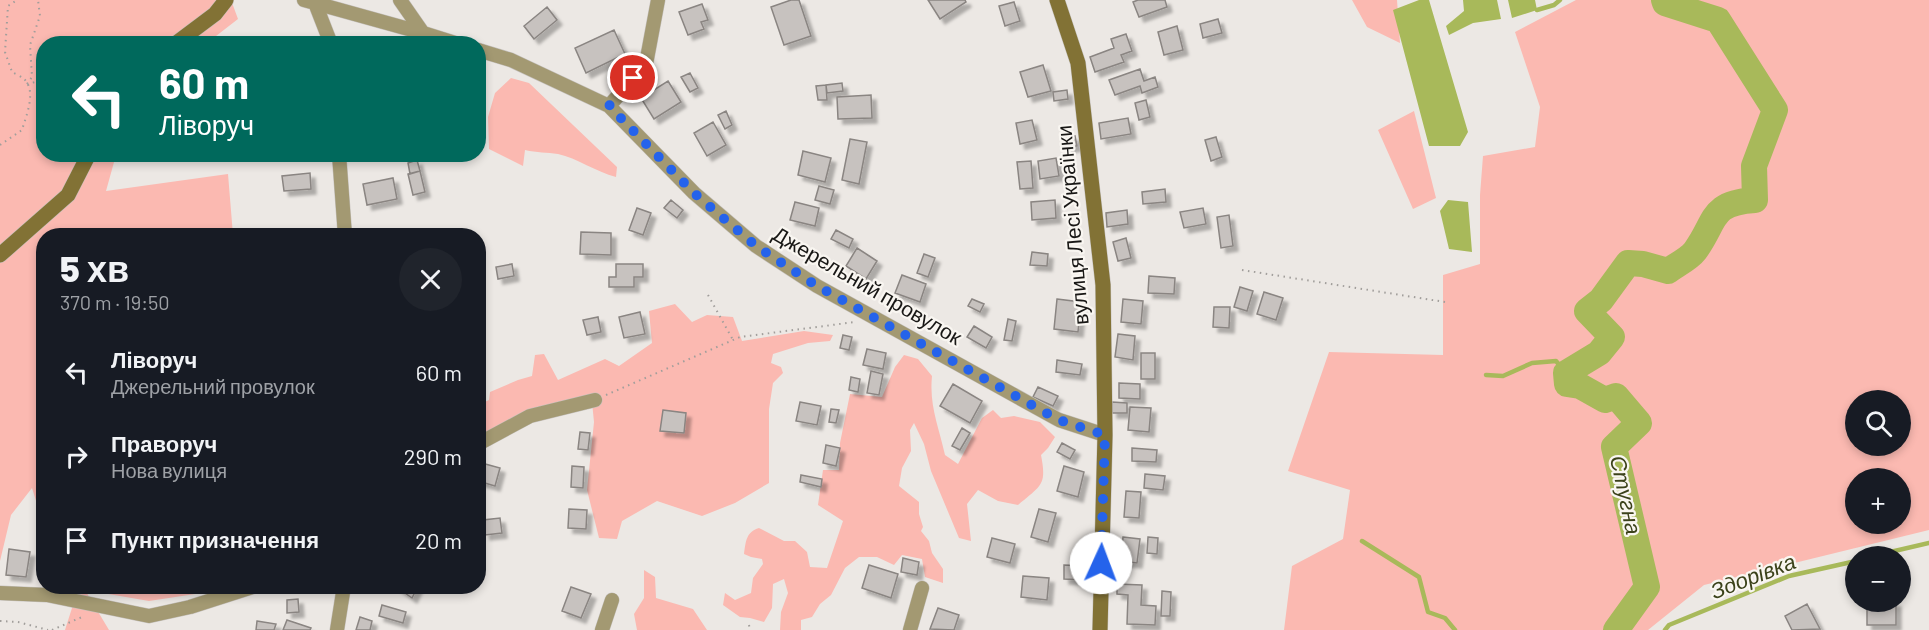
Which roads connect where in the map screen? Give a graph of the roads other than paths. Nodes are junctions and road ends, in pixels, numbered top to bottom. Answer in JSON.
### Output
{"nodes":[{"id":1,"x":226,"y":0,"type":"edge"},
{"id":2,"x":400,"y":0,"type":"edge"},
{"id":3,"x":658,"y":0,"type":"edge"},
{"id":4,"x":1056,"y":0,"type":"edge"},
{"id":5,"x":311,"y":1,"type":"edge"},
{"id":6,"x":423,"y":33,"type":"junction"},
{"id":7,"x":186,"y":36,"type":"edge"},
{"id":8,"x":327,"y":36,"type":"edge"},
{"id":9,"x":433,"y":36,"type":"edge"},
{"id":10,"x":486,"y":52,"type":"edge"},
{"id":11,"x":609,"y":106,"type":"junction"},
{"id":12,"x":85,"y":162,"type":"edge"},
{"id":13,"x":340,"y":162,"type":"edge"},
{"id":14,"x":344,"y":228,"type":"edge"},
{"id":15,"x":0,"y":255,"type":"edge"},
{"id":16,"x":595,"y":400,"type":"road end"},
{"id":17,"x":1105,"y":435,"type":"junction"},
{"id":18,"x":486,"y":440,"type":"edge"},
{"id":19,"x":922,"y":588,"type":"dead end"},
{"id":20,"x":0,"y":593,"type":"edge"},
{"id":21,"x":231,"y":594,"type":"edge"},
{"id":22,"x":343,"y":594,"type":"edge"},
{"id":23,"x":612,"y":600,"type":"dead end"},
{"id":24,"x":337,"y":630,"type":"edge"},
{"id":25,"x":602,"y":630,"type":"edge"},
{"id":26,"x":910,"y":630,"type":"edge"},
{"id":27,"x":1100,"y":630,"type":"edge"}],
"edges":[{"from":1,"to":7,"type":"street"},
{"from":2,"to":6,"type":"street"},
{"from":3,"to":11,"type":"street"},
{"from":4,"to":17,"type":"street","name":"вулиця Лесі Українки"},
{"from":5,"to":6,"type":"street"},
{"from":5,"to":8,"type":"street"},
{"from":6,"to":9,"type":"street"},
{"from":10,"to":11,"type":"street","name":"Джерельний провулок"},
{"from":11,"to":17,"type":"street","name":"Джерельний провулок"},
{"from":12,"to":15,"type":"street"},
{"from":13,"to":14,"type":"street"},
{"from":16,"to":18,"type":"street"},
{"from":17,"to":27,"type":"street","name":"вулиця Лесі Українки"},
{"from":19,"to":26,"type":"street"},
{"from":20,"to":21,"type":"street"},
{"from":22,"to":24,"type":"street"},
{"from":23,"to":25,"type":"street"}]}
